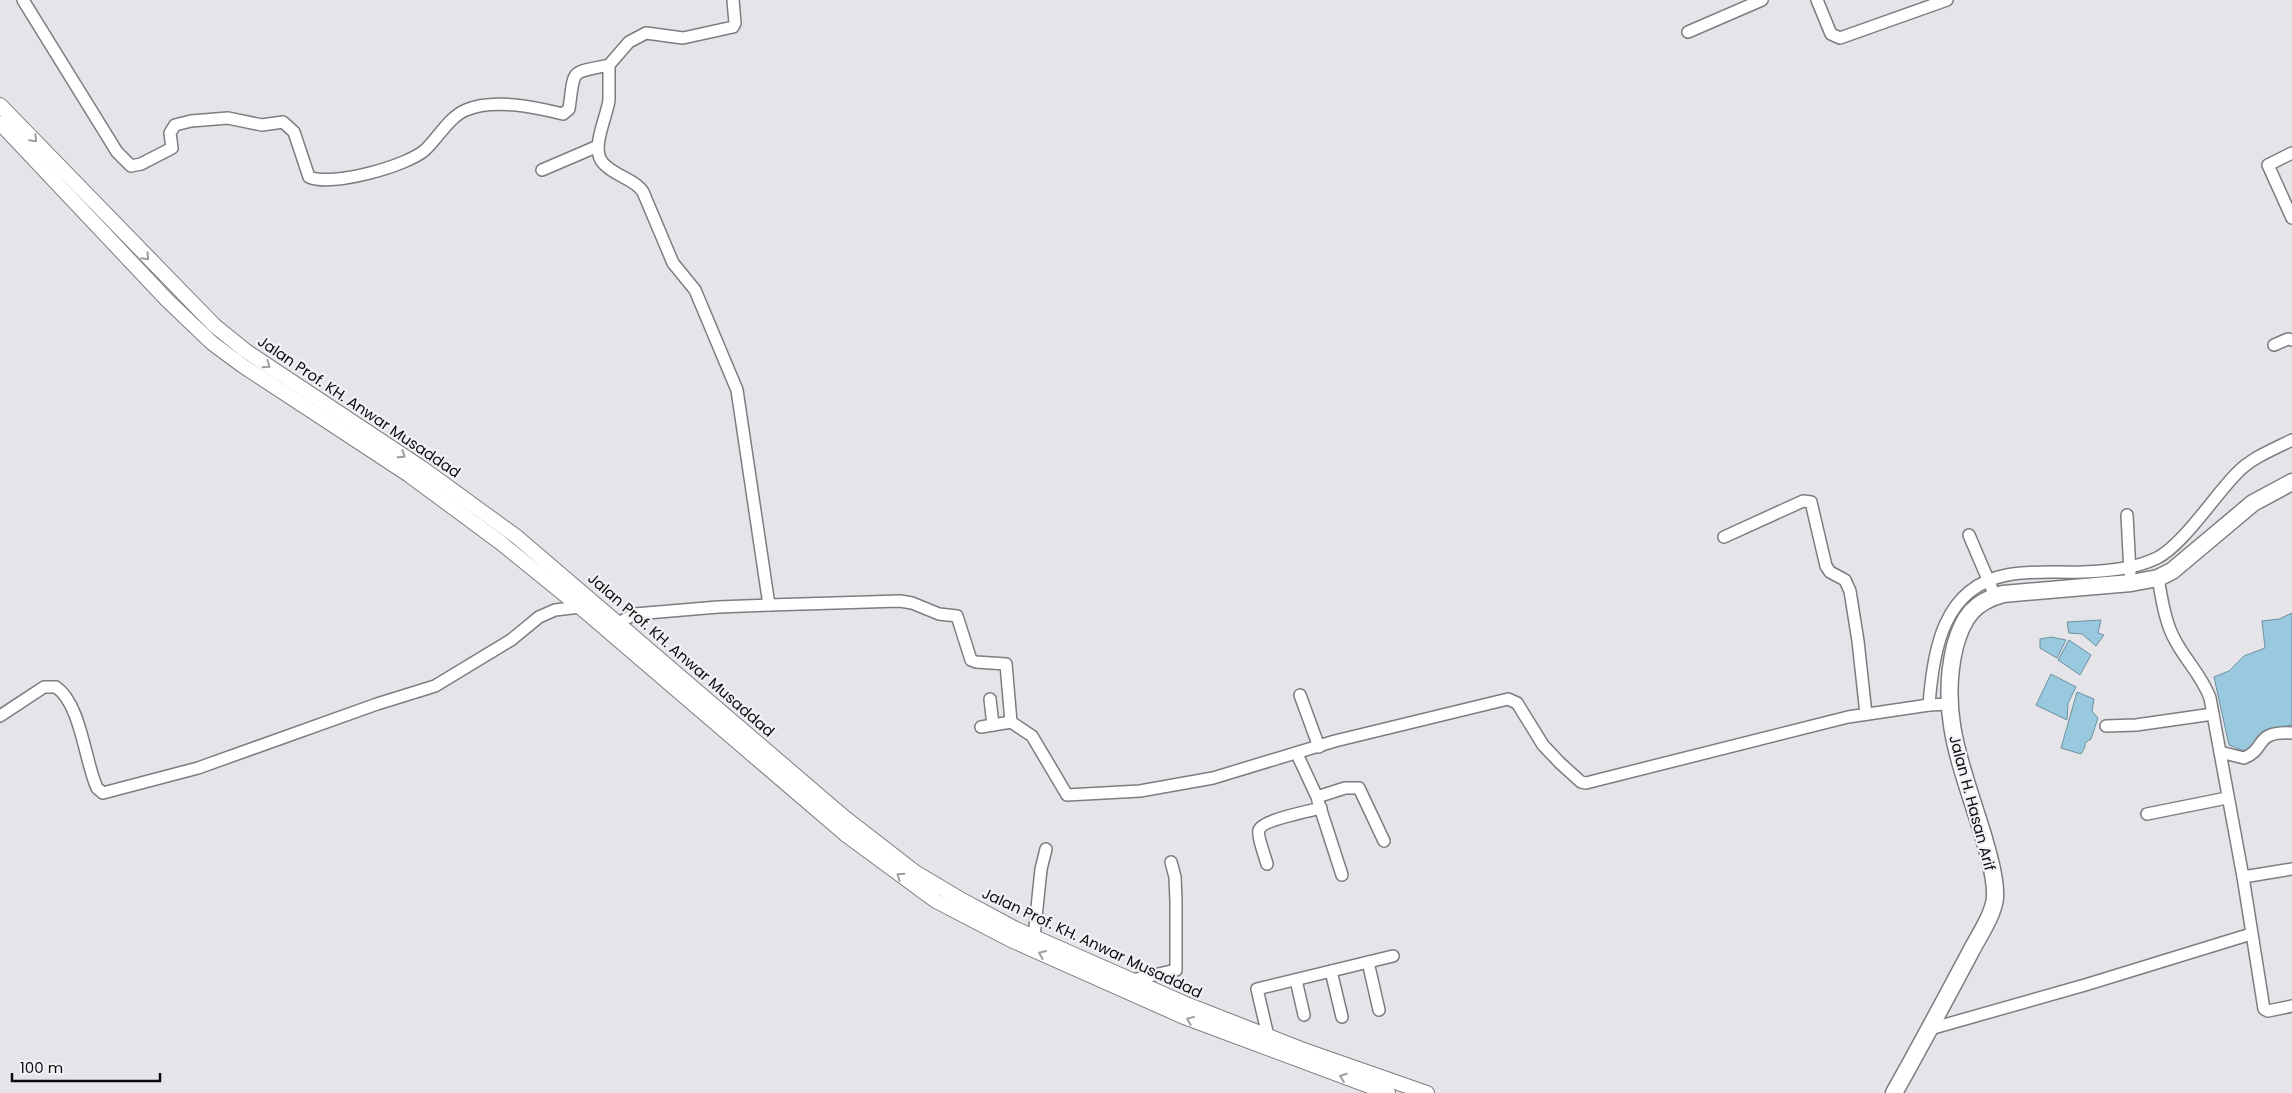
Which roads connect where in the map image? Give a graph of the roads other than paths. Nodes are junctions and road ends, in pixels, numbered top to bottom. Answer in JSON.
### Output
{"nodes":[{"id":1,"x":23,"y":0,"type":"edge"},
{"id":2,"x":733,"y":0,"type":"edge"},
{"id":3,"x":1762,"y":0,"type":"edge"},
{"id":4,"x":1817,"y":0,"type":"edge"},
{"id":5,"x":1947,"y":0,"type":"edge"},
{"id":6,"x":1737,"y":5,"type":"edge"},
{"id":7,"x":1688,"y":32,"type":"dead end"},
{"id":8,"x":609,"y":65,"type":"junction"},
{"id":9,"x":0,"y":105,"type":"edge"},
{"id":10,"x":0,"y":123,"type":"edge"},
{"id":11,"x":598,"y":146,"type":"junction"},
{"id":12,"x":2292,"y":153,"type":"edge"},
{"id":13,"x":542,"y":170,"type":"dead end"},
{"id":14,"x":2292,"y":218,"type":"edge"},
{"id":15,"x":126,"y":235,"type":"junction"},
{"id":16,"x":115,"y":244,"type":"junction"},
{"id":17,"x":2292,"y":340,"type":"edge"},
{"id":18,"x":2274,"y":345,"type":"dead end"},
{"id":19,"x":2292,"y":440,"type":"edge"},
{"id":20,"x":2292,"y":482,"type":"edge"},
{"id":21,"x":2127,"y":514,"type":"dead end"},
{"id":22,"x":1969,"y":535,"type":"dead end"},
{"id":23,"x":1724,"y":537,"type":"dead end"},
{"id":24,"x":2130,"y":575,"type":"junction"},
{"id":25,"x":2158,"y":578,"type":"junction"},
{"id":26,"x":1990,"y":588,"type":"junction"},
{"id":27,"x":584,"y":602,"type":"junction"},
{"id":28,"x":769,"y":605,"type":"junction"},
{"id":29,"x":618,"y":623,"type":"junction"},
{"id":30,"x":686,"y":690,"type":"junction"},
{"id":31,"x":1300,"y":695,"type":"dead end"},
{"id":32,"x":990,"y":699,"type":"dead end"},
{"id":33,"x":1939,"y":704,"type":"junction"},
{"id":34,"x":1866,"y":714,"type":"junction"},
{"id":35,"x":2213,"y":714,"type":"junction"},
{"id":36,"x":0,"y":716,"type":"edge"},
{"id":37,"x":1011,"y":722,"type":"junction"},
{"id":38,"x":993,"y":725,"type":"junction"},
{"id":39,"x":2106,"y":726,"type":"dead end"},
{"id":40,"x":981,"y":727,"type":"dead end"},
{"id":41,"x":2292,"y":733,"type":"edge"},
{"id":42,"x":1319,"y":746,"type":"junction"},
{"id":43,"x":1297,"y":754,"type":"junction"},
{"id":44,"x":2227,"y":755,"type":"junction"},
{"id":45,"x":2227,"y":798,"type":"junction"},
{"id":46,"x":1319,"y":802,"type":"junction"},
{"id":47,"x":2147,"y":814,"type":"dead end"},
{"id":48,"x":1384,"y":840,"type":"dead end"},
{"id":49,"x":1046,"y":849,"type":"dead end"},
{"id":50,"x":1171,"y":862,"type":"dead end"},
{"id":51,"x":1267,"y":864,"type":"dead end"},
{"id":52,"x":2292,"y":868,"type":"edge"},
{"id":53,"x":1342,"y":875,"type":"dead end"},
{"id":54,"x":2243,"y":877,"type":"junction"},
{"id":55,"x":957,"y":905,"type":"junction"},
{"id":56,"x":2251,"y":934,"type":"junction"},
{"id":57,"x":1034,"y":937,"type":"junction"},
{"id":58,"x":1393,"y":956,"type":"dead end"},
{"id":59,"x":1368,"y":962,"type":"junction"},
{"id":60,"x":1089,"y":968,"type":"junction"},
{"id":61,"x":1331,"y":971,"type":"junction"},
{"id":62,"x":1132,"y":980,"type":"junction"},
{"id":63,"x":1296,"y":980,"type":"junction"},
{"id":64,"x":2292,"y":1006,"type":"edge"},
{"id":65,"x":1379,"y":1010,"type":"dead end"},
{"id":66,"x":1304,"y":1015,"type":"dead end"},
{"id":67,"x":1342,"y":1017,"type":"dead end"},
{"id":68,"x":1930,"y":1029,"type":"junction"},
{"id":69,"x":1268,"y":1036,"type":"junction"},
{"id":70,"x":1388,"y":1093,"type":"edge"},
{"id":71,"x":1428,"y":1093,"type":"edge"},
{"id":72,"x":1894,"y":1093,"type":"edge"}],
"edges":[{"from":1,"to":8,"type":"street"},
{"from":2,"to":8,"type":"street"},
{"from":3,"to":6,"type":"street"},
{"from":4,"to":5,"type":"street"},
{"from":6,"to":7,"type":"street"},
{"from":8,"to":11,"type":"street"},
{"from":9,"to":15,"type":"street","name":"Jalan Prof. KH. Anwar Musaddad","one_way":true},
{"from":10,"to":16,"type":"street","name":"Jalan Prof. KH. Anwar Musaddad"},
{"from":11,"to":13,"type":"street"},
{"from":11,"to":28,"type":"street"},
{"from":12,"to":14,"type":"street"},
{"from":15,"to":16,"type":"street"},
{"from":15,"to":27,"type":"street","name":"Jalan Prof. KH. Anwar Musaddad","one_way":true},
{"from":16,"to":27,"type":"street","name":"Jalan Prof. KH. Anwar Musaddad"},
{"from":17,"to":18,"type":"street"},
{"from":19,"to":24,"type":"street"},
{"from":20,"to":25,"type":"main road","name":"Jalan H. Hasan Arif"},
{"from":21,"to":24,"type":"street"},
{"from":22,"to":26,"type":"street"},
{"from":23,"to":34,"type":"street"},
{"from":24,"to":25,"type":"main road","name":"Jalan H. Hasan Arif"},
{"from":24,"to":26,"type":"main road","name":"Jalan H. Hasan Arif"},
{"from":25,"to":35,"type":"street"},
{"from":26,"to":33,"type":"main road","name":"Jalan H. Hasan Arif"},
{"from":27,"to":29,"type":"street","name":"Jalan Prof. KH. Anwar Musaddad"},
{"from":27,"to":30,"type":"street","name":"Jalan Prof. KH. Anwar Musaddad"},
{"from":27,"to":36,"type":"street"},
{"from":28,"to":29,"type":"street"},
{"from":28,"to":37,"type":"street"},
{"from":29,"to":30,"type":"street","name":"Jalan Prof. KH. Anwar Musaddad"},
{"from":30,"to":55,"type":"street","name":"Jalan Prof. KH. Anwar Musaddad"},
{"from":31,"to":42,"type":"street"},
{"from":32,"to":38,"type":"street"},
{"from":33,"to":34,"type":"street"},
{"from":33,"to":68,"type":"main road","name":"Jalan H. Hasan Arif"},
{"from":34,"to":42,"type":"street"},
{"from":35,"to":39,"type":"street"},
{"from":35,"to":44,"type":"street"},
{"from":37,"to":38,"type":"street"},
{"from":37,"to":43,"type":"street"},
{"from":38,"to":40,"type":"street"},
{"from":41,"to":44,"type":"street"},
{"from":42,"to":43,"type":"street"},
{"from":43,"to":46,"type":"street"},
{"from":44,"to":45,"type":"street"},
{"from":45,"to":47,"type":"street"},
{"from":45,"to":54,"type":"street"},
{"from":46,"to":48,"type":"street"},
{"from":46,"to":51,"type":"street"},
{"from":46,"to":53,"type":"street"},
{"from":49,"to":57,"type":"street"},
{"from":50,"to":62,"type":"street"},
{"from":52,"to":54,"type":"street"},
{"from":54,"to":56,"type":"street"},
{"from":55,"to":57,"type":"street","name":"Jalan Prof. KH. Anwar Musaddad"},
{"from":60,"to":55,"type":"street","name":"Jalan Prof. KH. Anwar Musaddad","one_way":true},
{"from":56,"to":64,"type":"street"},
{"from":56,"to":68,"type":"street"},
{"from":57,"to":60,"type":"street","name":"Jalan Prof. KH. Anwar Musaddad"},
{"from":58,"to":59,"type":"street"},
{"from":59,"to":61,"type":"street"},
{"from":59,"to":65,"type":"street"},
{"from":60,"to":62,"type":"street","name":"Jalan Prof. KH. Anwar Musaddad"},
{"from":70,"to":60,"type":"street","name":"Jalan Prof. KH. Anwar Musaddad","one_way":true},
{"from":61,"to":63,"type":"street"},
{"from":61,"to":67,"type":"street"},
{"from":62,"to":69,"type":"street","name":"Jalan Prof. KH. Anwar Musaddad"},
{"from":63,"to":66,"type":"street"},
{"from":63,"to":69,"type":"street"},
{"from":68,"to":72,"type":"main road","name":"Jalan H. Hasan Arif"},
{"from":69,"to":71,"type":"street","name":"Jalan Prof. KH. Anwar Musaddad"}]}
